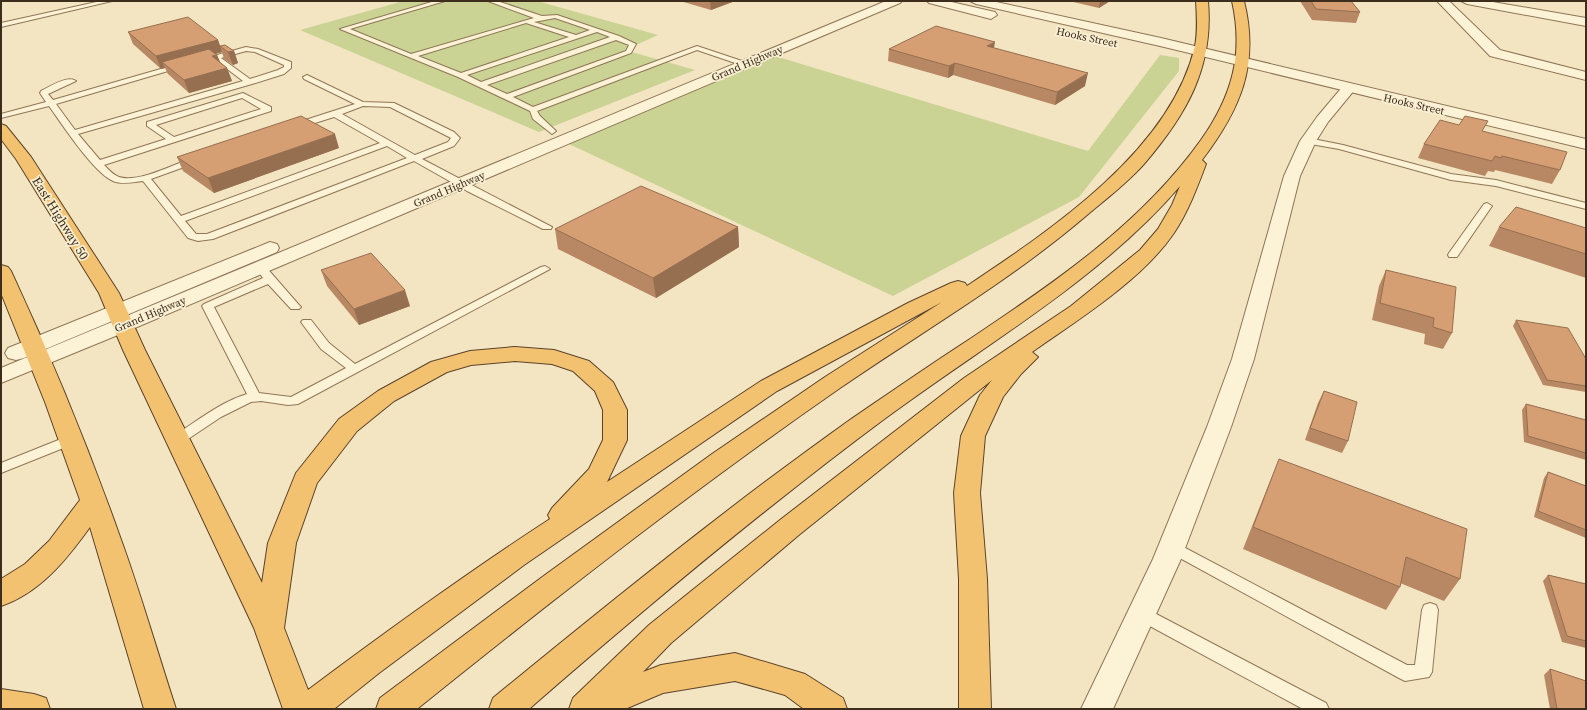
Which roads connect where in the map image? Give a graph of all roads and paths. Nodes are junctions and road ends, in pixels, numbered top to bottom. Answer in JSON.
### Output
{"nodes":[{"id":1,"x":109,"y":1,"type":"edge"},
{"id":2,"x":442,"y":1,"type":"edge"},
{"id":3,"x":491,"y":1,"type":"edge"},
{"id":4,"x":868,"y":1,"type":"edge"},
{"id":5,"x":896,"y":1,"type":"edge"},
{"id":6,"x":933,"y":1,"type":"edge"},
{"id":7,"x":976,"y":1,"type":"edge"},
{"id":8,"x":1202,"y":1,"type":"edge"},
{"id":9,"x":1238,"y":1,"type":"edge"},
{"id":10,"x":1443,"y":1,"type":"edge"},
{"id":11,"x":1468,"y":1,"type":"edge"},
{"id":12,"x":539,"y":17,"type":"junction"},
{"id":13,"x":526,"y":21,"type":"junction"},
{"id":14,"x":1586,"y":22,"type":"edge"},
{"id":15,"x":1,"y":25,"type":"edge"},
{"id":16,"x":597,"y":30,"type":"junction"},
{"id":17,"x":576,"y":37,"type":"junction"},
{"id":18,"x":617,"y":38,"type":"junction"},
{"id":19,"x":1200,"y":55,"type":"junction"},
{"id":20,"x":411,"y":56,"type":"junction"},
{"id":21,"x":215,"y":57,"type":"junction"},
{"id":22,"x":730,"y":58,"type":"junction"},
{"id":23,"x":1243,"y":63,"type":"junction"},
{"id":24,"x":747,"y":64,"type":"junction"},
{"id":25,"x":307,"y":76,"type":"dead end"},
{"id":26,"x":462,"y":76,"type":"junction"},
{"id":27,"x":1586,"y":76,"type":"edge"},
{"id":28,"x":72,"y":80,"type":"dead end"},
{"id":29,"x":249,"y":82,"type":"junction"},
{"id":30,"x":481,"y":84,"type":"junction"},
{"id":31,"x":1349,"y":88,"type":"junction"},
{"id":32,"x":507,"y":96,"type":"junction"},
{"id":33,"x":50,"y":103,"type":"junction"},
{"id":34,"x":362,"y":104,"type":"junction"},
{"id":35,"x":533,"y":110,"type":"junction"},
{"id":36,"x":334,"y":114,"type":"junction"},
{"id":37,"x":1,"y":116,"type":"edge"},
{"id":38,"x":291,"y":128,"type":"edge"},
{"id":39,"x":1,"y":129,"type":"edge"},
{"id":40,"x":552,"y":131,"type":"junction"},
{"id":41,"x":74,"y":134,"type":"junction"},
{"id":42,"x":173,"y":140,"type":"junction"},
{"id":43,"x":1207,"y":140,"type":"junction"},
{"id":44,"x":1308,"y":141,"type":"junction"},
{"id":45,"x":387,"y":143,"type":"junction"},
{"id":46,"x":1586,"y":144,"type":"edge"},
{"id":47,"x":1,"y":148,"type":"edge"},
{"id":48,"x":23,"y":157,"type":"junction"},
{"id":49,"x":203,"y":158,"type":"edge"},
{"id":50,"x":415,"y":158,"type":"junction"},
{"id":51,"x":98,"y":164,"type":"junction"},
{"id":52,"x":445,"y":176,"type":"junction"},
{"id":53,"x":145,"y":177,"type":"junction"},
{"id":54,"x":460,"y":184,"type":"junction"},
{"id":55,"x":1487,"y":206,"type":"dead end"},
{"id":56,"x":1586,"y":206,"type":"edge"},
{"id":57,"x":179,"y":220,"type":"junction"},
{"id":58,"x":547,"y":227,"type":"dead end"},
{"id":59,"x":1027,"y":253,"type":"junction"},
{"id":60,"x":1452,"y":255,"type":"dead end"},
{"id":61,"x":545,"y":269,"type":"dead end"},
{"id":62,"x":1,"y":271,"type":"edge"},
{"id":63,"x":265,"y":274,"type":"junction"},
{"id":64,"x":295,"y":307,"type":"dead end"},
{"id":65,"x":1078,"y":310,"type":"junction"},
{"id":66,"x":119,"y":318,"type":"junction"},
{"id":67,"x":307,"y":322,"type":"dead end"},
{"id":68,"x":38,"y":352,"type":"junction"},
{"id":69,"x":1,"y":359,"type":"edge"},
{"id":70,"x":354,"y":369,"type":"junction"},
{"id":71,"x":1,"y":376,"type":"edge"},
{"id":72,"x":254,"y":396,"type":"junction"},
{"id":73,"x":71,"y":440,"type":"junction"},
{"id":74,"x":178,"y":440,"type":"junction"},
{"id":75,"x":1,"y":468,"type":"edge"},
{"id":76,"x":93,"y":502,"type":"junction"},
{"id":77,"x":1172,"y":547,"type":"junction"},
{"id":78,"x":514,"y":557,"type":"junction"},
{"id":79,"x":1,"y":594,"type":"edge"},
{"id":80,"x":1430,"y":610,"type":"dead end"},
{"id":81,"x":1141,"y":613,"type":"junction"},
{"id":82,"x":270,"y":628,"type":"junction"},
{"id":83,"x":1,"y":704,"type":"edge"},
{"id":84,"x":34,"y":709,"type":"edge"},
{"id":85,"x":160,"y":709,"type":"edge"},
{"id":86,"x":299,"y":709,"type":"edge"},
{"id":87,"x":309,"y":709,"type":"edge"},
{"id":88,"x":393,"y":709,"type":"edge"},
{"id":89,"x":504,"y":709,"type":"edge"},
{"id":90,"x":585,"y":709,"type":"edge"},
{"id":91,"x":599,"y":709,"type":"edge"},
{"id":92,"x":831,"y":709,"type":"edge"},
{"id":93,"x":975,"y":709,"type":"edge"},
{"id":94,"x":1097,"y":709,"type":"edge"},
{"id":95,"x":1320,"y":709,"type":"edge"}],
"edges":[{"from":1,"to":15,"type":"lane"},
{"from":2,"to":20,"type":"lane"},
{"from":3,"to":12,"type":"lane"},
{"from":4,"to":22,"type":"street","name":"Grand Highway"},
{"from":5,"to":24,"type":"street","name":"Grand Highway"},
{"from":6,"to":19,"type":"street","name":"Hooks Street"},
{"from":7,"to":19,"type":"street","name":"Hooks Street"},
{"from":8,"to":19,"type":"highway"},
{"from":9,"to":23,"type":"highway"},
{"from":10,"to":27,"type":"street"},
{"from":11,"to":14,"type":"street"},
{"from":12,"to":13,"type":"lane"},
{"from":12,"to":16,"type":"lane"},
{"from":13,"to":17,"type":"lane"},
{"from":13,"to":20,"type":"lane"},
{"from":16,"to":17,"type":"lane"},
{"from":16,"to":18,"type":"lane"},
{"from":17,"to":26,"type":"lane"},
{"from":18,"to":30,"type":"lane"},
{"from":18,"to":32,"type":"lane"},
{"from":19,"to":23,"type":"street","name":"Hooks Street"},
{"from":19,"to":59,"type":"highway"},
{"from":20,"to":26,"type":"lane"},
{"from":21,"to":29,"type":"lane"},
{"from":21,"to":29,"type":"lane"},
{"from":21,"to":33,"type":"lane"},
{"from":22,"to":24,"type":"lane"},
{"from":22,"to":35,"type":"lane"},
{"from":22,"to":40,"type":"street","name":"Grand Highway"},
{"from":23,"to":31,"type":"street","name":"Hooks Street"},
{"from":23,"to":43,"type":"highway"},
{"from":24,"to":54,"type":"street","name":"Grand Highway"},
{"from":25,"to":34,"type":"lane"},
{"from":26,"to":30,"type":"lane"},
{"from":28,"to":33,"type":"lane"},
{"from":29,"to":41,"type":"lane"},
{"from":30,"to":32,"type":"lane"},
{"from":31,"to":44,"type":"street"},
{"from":31,"to":46,"type":"street","name":"Hooks Street"},
{"from":32,"to":35,"type":"lane"},
{"from":33,"to":37,"type":"lane"},
{"from":33,"to":41,"type":"lane"},
{"from":34,"to":36,"type":"lane"},
{"from":34,"to":50,"type":"lane"},
{"from":35,"to":40,"type":"lane"},
{"from":36,"to":38,"type":"lane"},
{"from":36,"to":45,"type":"lane"},
{"from":39,"to":48,"type":"highway","name":"East Highway 50"},
{"from":40,"to":52,"type":"street","name":"Grand Highway"},
{"from":41,"to":51,"type":"lane"},
{"from":42,"to":42,"type":"lane"},
{"from":42,"to":51,"type":"lane"},
{"from":43,"to":65,"type":"highway"},
{"from":43,"to":89,"type":"highway"},
{"from":44,"to":56,"type":"lane"},
{"from":44,"to":77,"type":"street"},
{"from":45,"to":50,"type":"lane"},
{"from":45,"to":57,"type":"lane"},
{"from":47,"to":48,"type":"highway"},
{"from":48,"to":66,"type":"highway","name":"East Highway 50"},
{"from":49,"to":53,"type":"lane"},
{"from":50,"to":52,"type":"lane"},
{"from":50,"to":57,"type":"lane"},
{"from":51,"to":53,"type":"lane"},
{"from":52,"to":54,"type":"lane"},
{"from":52,"to":66,"type":"street","name":"Grand Highway"},
{"from":53,"to":57,"type":"lane"},
{"from":54,"to":58,"type":"lane"},
{"from":54,"to":63,"type":"street","name":"Grand Highway"},
{"from":55,"to":60,"type":"lane"},
{"from":59,"to":78,"type":"highway"},
{"from":59,"to":88,"type":"highway"},
{"from":61,"to":70,"type":"lane"},
{"from":62,"to":68,"type":"highway"},
{"from":63,"to":64,"type":"lane"},
{"from":63,"to":66,"type":"street","name":"Grand Highway"},
{"from":63,"to":72,"type":"lane"},
{"from":65,"to":90,"type":"highway"},
{"from":65,"to":93,"type":"highway"},
{"from":66,"to":68,"type":"street","name":"Grand Highway"},
{"from":66,"to":74,"type":"highway","name":"East Highway 50"},
{"from":67,"to":70,"type":"lane"},
{"from":68,"to":69,"type":"street","name":"Grand Highway"},
{"from":68,"to":71,"type":"street","name":"Grand Highway"},
{"from":68,"to":73,"type":"highway"},
{"from":70,"to":72,"type":"lane"},
{"from":72,"to":74,"type":"lane"},
{"from":73,"to":75,"type":"lane"},
{"from":73,"to":76,"type":"highway"},
{"from":74,"to":82,"type":"highway","name":"East Highway 50"},
{"from":76,"to":79,"type":"highway"},
{"from":76,"to":85,"type":"highway"},
{"from":77,"to":80,"type":"lane"},
{"from":77,"to":81,"type":"street"},
{"from":78,"to":82,"type":"highway"},
{"from":78,"to":87,"type":"highway"},
{"from":81,"to":94,"type":"street"},
{"from":81,"to":95,"type":"lane"},
{"from":82,"to":86,"type":"highway","name":"East Highway 50"},
{"from":83,"to":84,"type":"highway"},
{"from":91,"to":92,"type":"highway"}]}
